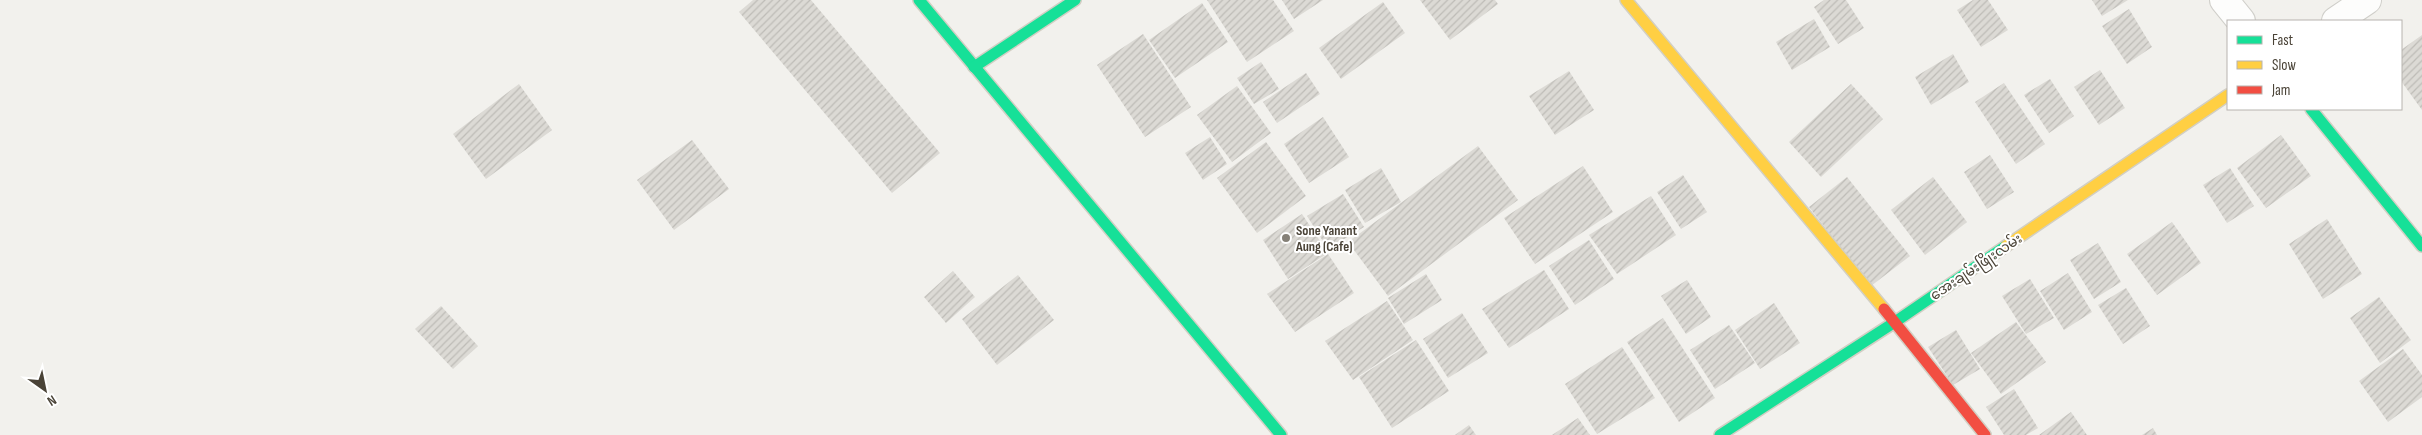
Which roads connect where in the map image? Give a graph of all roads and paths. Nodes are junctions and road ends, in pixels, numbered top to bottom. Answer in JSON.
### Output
{"nodes":[{"id":1,"x":919,"y":0,"type":"edge"},
{"id":2,"x":1075,"y":0,"type":"edge"},
{"id":3,"x":1626,"y":0,"type":"edge"},
{"id":4,"x":2224,"y":0,"type":"edge"},
{"id":5,"x":2367,"y":0,"type":"edge"},
{"id":6,"x":2240,"y":20,"type":"edge"},
{"id":7,"x":2337,"y":20,"type":"edge"},
{"id":8,"x":974,"y":67,"type":"junction"},
{"id":9,"x":2227,"y":96,"type":"edge"},
{"id":10,"x":2312,"y":110,"type":"edge"},
{"id":11,"x":2422,"y":246,"type":"edge"},
{"id":12,"x":1896,"y":322,"type":"junction"},
{"id":13,"x":1281,"y":435,"type":"edge"},
{"id":14,"x":1720,"y":435,"type":"edge"},
{"id":15,"x":1985,"y":435,"type":"edge"}],
"edges":[{"from":1,"to":8,"type":"main road"},
{"from":2,"to":8,"type":"main road"},
{"from":3,"to":12,"type":"main road"},
{"from":4,"to":6,"type":"street"},
{"from":5,"to":7,"type":"street"},
{"from":8,"to":13,"type":"main road"},
{"from":9,"to":12,"type":"main road","name":"အေးချမ်းဖြိုးလမ်း"},
{"from":10,"to":11,"type":"main road"},
{"from":12,"to":14,"type":"main road","name":"အေးချမ်းဖြိုးလမ်း"},
{"from":12,"to":15,"type":"main road"}]}
